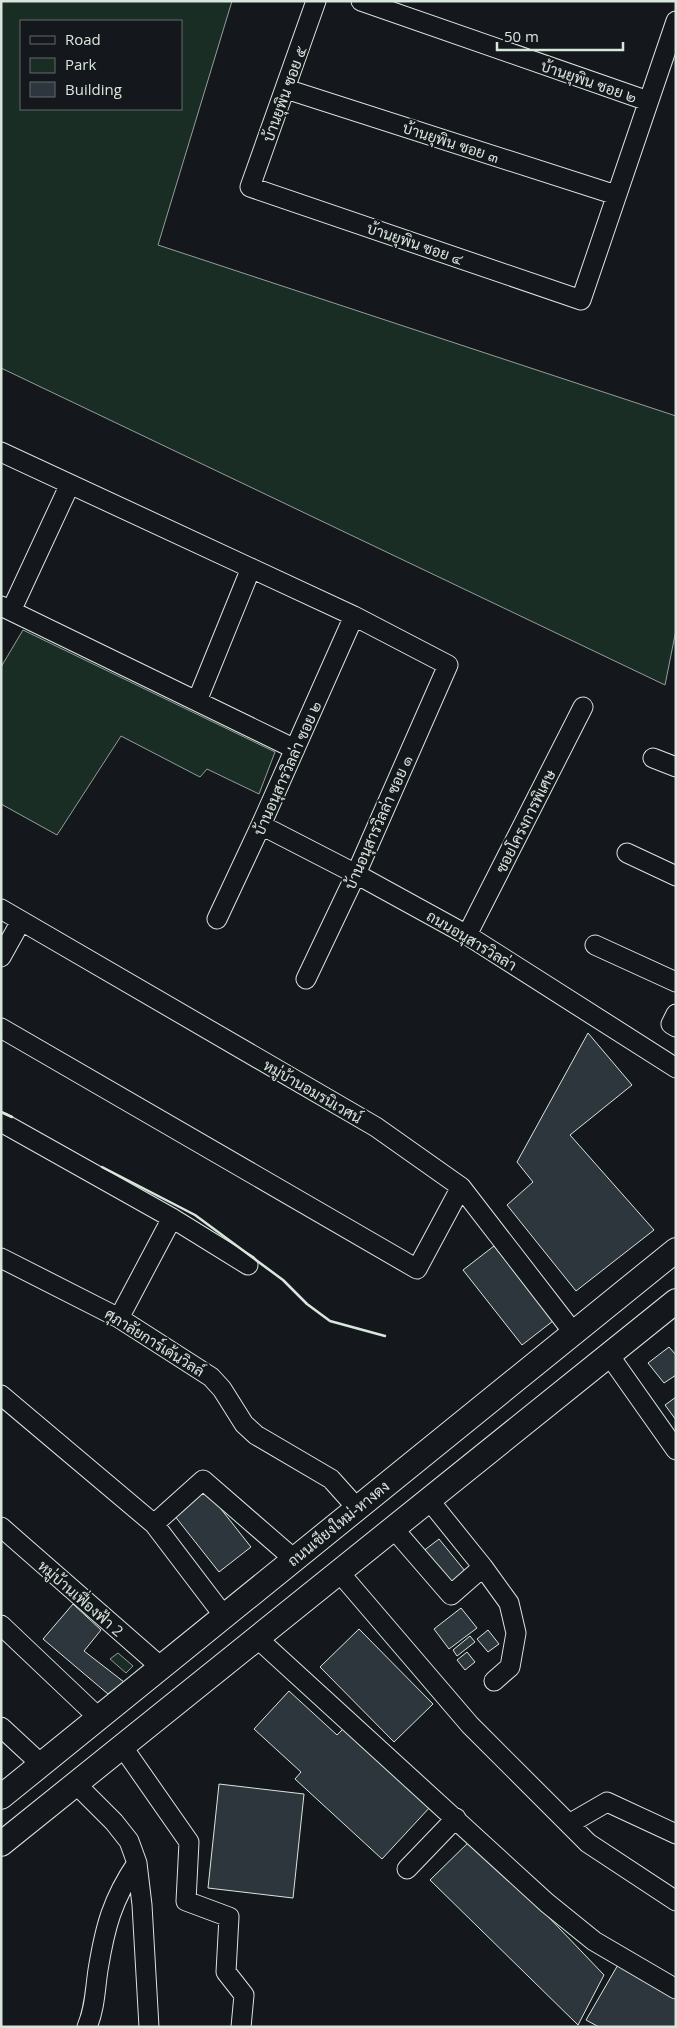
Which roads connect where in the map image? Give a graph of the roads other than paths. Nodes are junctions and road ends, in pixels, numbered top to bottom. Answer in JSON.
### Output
{"nodes":[{"id":1,"x":316,"y":1,"type":"edge"},
{"id":2,"x":361,"y":1,"type":"edge"},
{"id":3,"x":676,"y":21,"type":"edge"},
{"id":4,"x":286,"y":89,"type":"junction"},
{"id":5,"x":648,"y":101,"type":"junction"},
{"id":6,"x":250,"y":187,"type":"joint"},
{"id":7,"x":616,"y":195,"type":"junction"},
{"id":8,"x":1,"y":452,"type":"edge"},
{"id":9,"x":70,"y":484,"type":"junction"},
{"id":10,"x":251,"y":568,"type":"junction"},
{"id":11,"x":6,"y":608,"type":"edge"},
{"id":12,"x":354,"y":616,"type":"junction"},
{"id":13,"x":197,"y":701,"type":"junction"},
{"id":14,"x":583,"y":707,"type":"dead end"},
{"id":15,"x":295,"y":750,"type":"junction"},
{"id":16,"x":653,"y":758,"type":"dead end"},
{"id":17,"x":676,"y":767,"type":"edge"},
{"id":18,"x":261,"y":825,"type":"junction"},
{"id":19,"x":627,"y":853,"type":"dead end"},
{"id":20,"x":356,"y":874,"type":"junction"},
{"id":21,"x":676,"y":876,"type":"edge"},
{"id":22,"x":1,"y":909,"type":"edge"},
{"id":23,"x":217,"y":919,"type":"dead end"},
{"id":24,"x":21,"y":921,"type":"junction"},
{"id":25,"x":467,"y":935,"type":"junction"},
{"id":26,"x":596,"y":945,"type":"dead end"},
{"id":27,"x":1,"y":957,"type":"edge"},
{"id":28,"x":306,"y":979,"type":"dead end"},
{"id":29,"x":676,"y":982,"type":"edge"},
{"id":30,"x":676,"y":1014,"type":"edge"},
{"id":31,"x":676,"y":1027,"type":"edge"},
{"id":32,"x":1,"y":1028,"type":"edge"},
{"id":33,"x":676,"y":1068,"type":"edge"},
{"id":34,"x":1,"y":1122,"type":"edge"},
{"id":35,"x":461,"y":1187,"type":"junction"},
{"id":36,"x":172,"y":1218,"type":"junction"},
{"id":37,"x":676,"y":1250,"type":"edge"},
{"id":38,"x":1,"y":1258,"type":"edge"},
{"id":39,"x":248,"y":1265,"type":"dead end"},
{"id":40,"x":676,"y":1301,"type":"edge"},
{"id":41,"x":119,"y":1318,"type":"junction"},
{"id":42,"x":574,"y":1332,"type":"junction"},
{"id":43,"x":609,"y":1355,"type":"junction"},
{"id":44,"x":1,"y":1396,"type":"edge"},
{"id":45,"x":676,"y":1450,"type":"edge"},
{"id":46,"x":429,"y":1500,"type":"junction"},
{"id":47,"x":356,"y":1508,"type":"junction"},
{"id":48,"x":154,"y":1524,"type":"junction"},
{"id":49,"x":1,"y":1527,"type":"edge"},
{"id":50,"x":393,"y":1528,"type":"junction"},
{"id":51,"x":294,"y":1559,"type":"junction"},
{"id":52,"x":483,"y":1568,"type":"junction"},
{"id":53,"x":339,"y":1572,"type":"junction"},
{"id":54,"x":224,"y":1616,"type":"junction"},
{"id":55,"x":1,"y":1625,"type":"edge"},
{"id":56,"x":257,"y":1638,"type":"junction"},
{"id":57,"x":161,"y":1667,"type":"junction"},
{"id":58,"x":494,"y":1681,"type":"dead end"},
{"id":59,"x":99,"y":1718,"type":"junction"},
{"id":60,"x":1,"y":1726,"type":"edge"},
{"id":61,"x":122,"y":1746,"type":"junction"},
{"id":62,"x":42,"y":1764,"type":"junction"},
{"id":63,"x":76,"y":1784,"type":"junction"},
{"id":64,"x":1,"y":1797,"type":"edge"},
{"id":65,"x":456,"y":1818,"type":"junction"},
{"id":66,"x":568,"y":1824,"type":"junction"},
{"id":67,"x":676,"y":1834,"type":"edge"},
{"id":68,"x":1,"y":1844,"type":"edge"},
{"id":69,"x":136,"y":1863,"type":"junction"},
{"id":70,"x":408,"y":1869,"type":"dead end"},
{"id":71,"x":676,"y":1902,"type":"edge"},
{"id":72,"x":676,"y":1989,"type":"edge"},
{"id":73,"x":87,"y":2027,"type":"edge"},
{"id":74,"x":149,"y":2027,"type":"edge"},
{"id":75,"x":241,"y":2027,"type":"edge"}],
"edges":[{"from":1,"to":4,"type":"street","name":"บ้านยุพิน ซอย ๕"},
{"from":2,"to":5,"type":"street","name":"บ้านยุพิน ซอย ๒"},
{"from":3,"to":5,"type":"street"},
{"from":4,"to":6,"type":"street","name":"บ้านยุพิน ซอย ๕"},
{"from":4,"to":7,"type":"street","name":"บ้านยุพิน ซอย ๓"},
{"from":5,"to":7,"type":"street"},
{"from":6,"to":7,"type":"street","name":"บ้านยุพิน ซอย ๔"},
{"from":8,"to":9,"type":"street"},
{"from":9,"to":10,"type":"street"},
{"from":9,"to":11,"type":"street"},
{"from":10,"to":12,"type":"street"},
{"from":10,"to":13,"type":"street"},
{"from":11,"to":13,"type":"street"},
{"from":12,"to":15,"type":"street","name":"บ้านอนุสารวิลล่า ซอย ๒"},
{"from":12,"to":20,"type":"street","name":"บ้านอนุสารวิลล่า ซอย ๑"},
{"from":13,"to":15,"type":"street"},
{"from":14,"to":25,"type":"street","name":"ซอยโครงการพิเศษ"},
{"from":15,"to":18,"type":"street","name":"บ้านอนุสารวิลล่า ซอย ๒"},
{"from":16,"to":17,"type":"street"},
{"from":18,"to":20,"type":"street","name":"ถนนอนุสารวิลล่า"},
{"from":18,"to":23,"type":"street","name":"บ้านอนุสารวิลล่า ซอย ๒"},
{"from":19,"to":21,"type":"street"},
{"from":20,"to":25,"type":"street","name":"ถนนอนุสารวิลล่า"},
{"from":20,"to":28,"type":"street","name":"บ้านอนุสารวิลล่า ซอย ๑"},
{"from":22,"to":24,"type":"street","name":"หมู่บ้านอมรนิเวศน์"},
{"from":24,"to":27,"type":"street"},
{"from":24,"to":35,"type":"street","name":"หมู่บ้านอมรนิเวศน์"},
{"from":25,"to":33,"type":"street","name":"ถนนอนุสารวิลล่า"},
{"from":26,"to":29,"type":"street"},
{"from":30,"to":31,"type":"street"},
{"from":32,"to":35,"type":"street"},
{"from":34,"to":36,"type":"street"},
{"from":35,"to":42,"type":"street","name":"หมู่บ้านอมรนิเวศน์"},
{"from":36,"to":39,"type":"street"},
{"from":36,"to":41,"type":"street"},
{"from":37,"to":42,"type":"main road","name":"ถนนเชียงใหม่-หางดง"},
{"from":38,"to":41,"type":"street","name":"ศุภาลัยการ์เด้นวิลล์"},
{"from":40,"to":43,"type":"main road"},
{"from":41,"to":47,"type":"street","name":"ศุภาลัยการ์เด้นวิลล์"},
{"from":42,"to":47,"type":"main road","name":"ถนนเชียงใหม่-หางดง"},
{"from":43,"to":45,"type":"street"},
{"from":43,"to":46,"type":"main road"},
{"from":44,"to":48,"type":"street"},
{"from":46,"to":50,"type":"main road"},
{"from":46,"to":52,"type":"street"},
{"from":47,"to":51,"type":"main road","name":"ถนนเชียงใหม่-หางดง"},
{"from":48,"to":51,"type":"street"},
{"from":48,"to":54,"type":"street"},
{"from":49,"to":57,"type":"street","name":"หมู่บ้านเฟื่องฟ้า 2"},
{"from":50,"to":52,"type":"street"},
{"from":50,"to":53,"type":"main road"},
{"from":51,"to":54,"type":"main road","name":"ถนนเชียงใหม่-หางดง"},
{"from":52,"to":58,"type":"street"},
{"from":53,"to":56,"type":"main road"},
{"from":53,"to":66,"type":"street"},
{"from":54,"to":57,"type":"main road","name":"ถนนเชียงใหม่-หางดง"},
{"from":55,"to":59,"type":"street"},
{"from":56,"to":61,"type":"main road"},
{"from":56,"to":65,"type":"street"},
{"from":57,"to":59,"type":"main road","name":"ถนนเชียงใหม่-หางดง"},
{"from":59,"to":62,"type":"main road","name":"ถนนเชียงใหม่-หางดง"},
{"from":60,"to":62,"type":"street"},
{"from":61,"to":63,"type":"main road"},
{"from":61,"to":75,"type":"street"},
{"from":62,"to":64,"type":"main road","name":"ถนนเชียงใหม่-หางดง"},
{"from":63,"to":68,"type":"main road"},
{"from":63,"to":69,"type":"street"},
{"from":65,"to":70,"type":"street"},
{"from":65,"to":72,"type":"street"},
{"from":66,"to":67,"type":"street"},
{"from":66,"to":71,"type":"street"},
{"from":69,"to":73,"type":"street"},
{"from":69,"to":74,"type":"street"}]}
